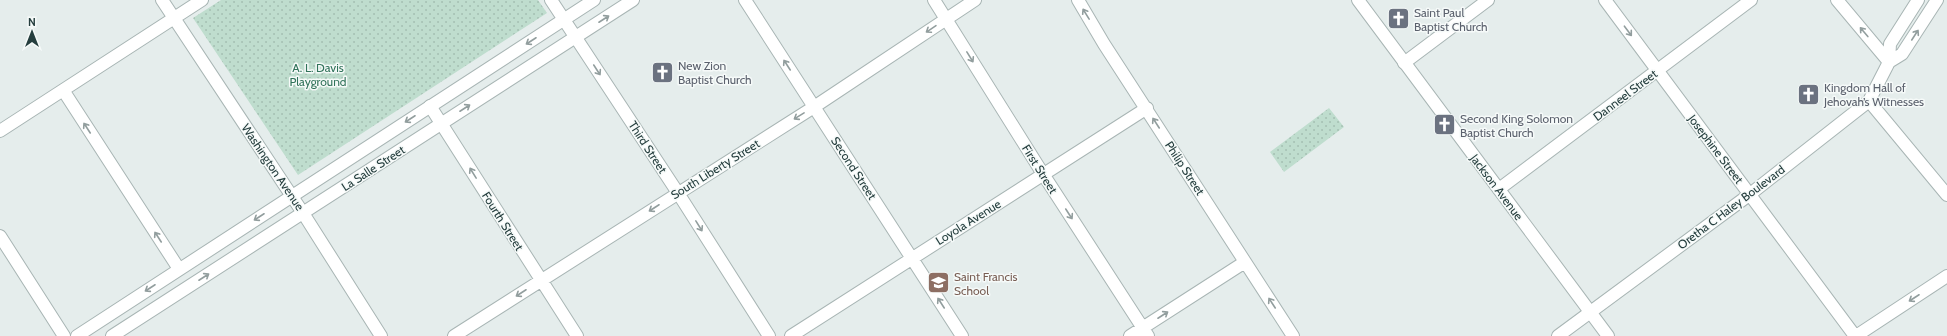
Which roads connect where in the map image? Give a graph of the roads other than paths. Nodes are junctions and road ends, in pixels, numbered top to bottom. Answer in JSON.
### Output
{"nodes":[{"id":1,"x":162,"y":0,"type":"edge"},
{"id":2,"x":202,"y":0,"type":"edge"},
{"id":3,"x":551,"y":0,"type":"edge"},
{"id":4,"x":594,"y":0,"type":"edge"},
{"id":5,"x":633,"y":0,"type":"edge"},
{"id":6,"x":745,"y":0,"type":"edge"},
{"id":7,"x":934,"y":0,"type":"edge"},
{"id":8,"x":975,"y":0,"type":"edge"},
{"id":9,"x":1078,"y":0,"type":"edge"},
{"id":10,"x":1358,"y":0,"type":"edge"},
{"id":11,"x":1488,"y":0,"type":"edge"},
{"id":12,"x":1605,"y":0,"type":"edge"},
{"id":13,"x":1751,"y":0,"type":"edge"},
{"id":14,"x":1837,"y":0,"type":"edge"},
{"id":15,"x":1918,"y":0,"type":"edge"},
{"id":16,"x":1937,"y":0,"type":"edge"},
{"id":17,"x":174,"y":18,"type":"junction"},
{"id":18,"x":946,"y":18,"type":"junction"},
{"id":19,"x":564,"y":20,"type":"junction"},
{"id":20,"x":576,"y":38,"type":"junction"},
{"id":21,"x":1889,"y":62,"type":"junction"},
{"id":22,"x":1404,"y":63,"type":"junction"},
{"id":23,"x":1657,"y":70,"type":"junction"},
{"id":24,"x":63,"y":90,"type":"junction"},
{"id":25,"x":1869,"y":101,"type":"junction"},
{"id":26,"x":430,"y":106,"type":"junction"},
{"id":27,"x":814,"y":107,"type":"junction"},
{"id":28,"x":1146,"y":108,"type":"junction"},
{"id":29,"x":441,"y":124,"type":"junction"},
{"id":30,"x":0,"y":131,"type":"edge"},
{"id":31,"x":1043,"y":174,"type":"junction"},
{"id":32,"x":1499,"y":189,"type":"junction"},
{"id":33,"x":678,"y":193,"type":"junction"},
{"id":34,"x":1750,"y":195,"type":"junction"},
{"id":35,"x":292,"y":196,"type":"junction"},
{"id":36,"x":1947,"y":196,"type":"edge"},
{"id":37,"x":303,"y":213,"type":"junction"},
{"id":38,"x":0,"y":236,"type":"edge"},
{"id":39,"x":912,"y":258,"type":"junction"},
{"id":40,"x":1245,"y":262,"type":"junction"},
{"id":41,"x":179,"y":270,"type":"junction"},
{"id":42,"x":1947,"y":276,"type":"edge"},
{"id":43,"x":541,"y":280,"type":"junction"},
{"id":44,"x":1590,"y":312,"type":"junction"},
{"id":45,"x":1145,"y":332,"type":"edge"},
{"id":46,"x":64,"y":336,"type":"edge"},
{"id":47,"x":77,"y":336,"type":"edge"},
{"id":48,"x":112,"y":336,"type":"edge"},
{"id":49,"x":381,"y":336,"type":"edge"},
{"id":50,"x":454,"y":336,"type":"edge"},
{"id":51,"x":577,"y":336,"type":"edge"},
{"id":52,"x":769,"y":336,"type":"edge"},
{"id":53,"x":791,"y":336,"type":"edge"},
{"id":54,"x":962,"y":336,"type":"edge"},
{"id":55,"x":1130,"y":336,"type":"edge"},
{"id":56,"x":1293,"y":336,"type":"edge"},
{"id":57,"x":1558,"y":336,"type":"edge"},
{"id":58,"x":1608,"y":336,"type":"edge"},
{"id":59,"x":1855,"y":336,"type":"edge"}],
"edges":[{"from":1,"to":17,"type":"street","name":"Washington Avenue"},
{"from":2,"to":17,"type":"street"},
{"from":3,"to":19,"type":"street","name":"Third Street"},
{"from":4,"to":19,"type":"street","name":"La Salle Street"},
{"from":20,"to":5,"type":"street","name":"La Salle Street","one_way":true},
{"from":27,"to":6,"type":"street","name":"Second Street","one_way":true},
{"from":7,"to":18,"type":"street","name":"First Street"},
{"from":8,"to":18,"type":"street","name":"South Liberty Street"},
{"from":28,"to":9,"type":"street","name":"Philip Street","one_way":true},
{"from":10,"to":22,"type":"street","name":"Jackson Avenue"},
{"from":11,"to":22,"type":"street"},
{"from":12,"to":23,"type":"street","name":"Josephine Street","one_way":true},
{"from":13,"to":23,"type":"street","name":"Danneel Street"},
{"from":21,"to":14,"type":"street","one_way":true},
{"from":15,"to":21,"type":"street","name":"Oretha C Haley Boulevard"},
{"from":21,"to":16,"type":"street","name":"Oretha C Haley Boulevard","one_way":true},
{"from":17,"to":24,"type":"street"},
{"from":17,"to":35,"type":"street","name":"Washington Avenue"},
{"from":18,"to":27,"type":"street","name":"South Liberty Street","one_way":true},
{"from":18,"to":31,"type":"street","name":"First Street","one_way":true},
{"from":19,"to":20,"type":"street","name":"Third Street"},
{"from":19,"to":26,"type":"street","name":"La Salle Street","one_way":true},
{"from":29,"to":20,"type":"street","name":"La Salle Street","one_way":true},
{"from":20,"to":33,"type":"street","name":"Third Street","one_way":true},
{"from":21,"to":25,"type":"street","name":"Oretha C Haley Boulevard"},
{"from":22,"to":32,"type":"street","name":"Jackson Avenue"},
{"from":23,"to":32,"type":"street","name":"Danneel Street"},
{"from":23,"to":34,"type":"street","name":"Josephine Street"},
{"from":24,"to":30,"type":"street"},
{"from":41,"to":24,"type":"street","one_way":true},
{"from":25,"to":34,"type":"street","name":"Oretha C Haley Boulevard"},
{"from":25,"to":36,"type":"street"},
{"from":26,"to":29,"type":"street","name":"Fourth Street"},
{"from":26,"to":35,"type":"street","name":"La Salle Street","one_way":true},
{"from":27,"to":33,"type":"street","name":"South Liberty Street","one_way":true},
{"from":27,"to":39,"type":"street","name":"Second Street"},
{"from":28,"to":31,"type":"street","name":"Loyola Avenue"},
{"from":40,"to":28,"type":"street","name":"Philip Street","one_way":true},
{"from":29,"to":37,"type":"street","name":"La Salle Street"},
{"from":43,"to":29,"type":"street","name":"Fourth Street","one_way":true},
{"from":31,"to":39,"type":"street","name":"Loyola Avenue"},
{"from":31,"to":45,"type":"street","name":"First Street","one_way":true},
{"from":32,"to":44,"type":"street","name":"Jackson Avenue"},
{"from":33,"to":43,"type":"street","name":"South Liberty Street","one_way":true},
{"from":33,"to":52,"type":"street","name":"Third Street","one_way":true},
{"from":34,"to":44,"type":"street","name":"Oretha C Haley Boulevard"},
{"from":34,"to":59,"type":"street","name":"Josephine Street"},
{"from":35,"to":37,"type":"street","name":"Washington Avenue"},
{"from":35,"to":41,"type":"street","name":"La Salle Street","one_way":true},
{"from":48,"to":37,"type":"street","name":"La Salle Street","one_way":true},
{"from":37,"to":49,"type":"street","name":"Washington Avenue"},
{"from":38,"to":46,"type":"street"},
{"from":39,"to":53,"type":"street","name":"Loyola Avenue"},
{"from":54,"to":39,"type":"street","name":"Second Street","one_way":true},
{"from":45,"to":40,"type":"street","one_way":true},
{"from":56,"to":40,"type":"street","name":"Philip Street","one_way":true},
{"from":41,"to":47,"type":"street","name":"La Salle Street","one_way":true},
{"from":42,"to":59,"type":"street","one_way":true},
{"from":43,"to":50,"type":"street","name":"South Liberty Street","one_way":true},
{"from":43,"to":51,"type":"street","name":"Fourth Street"},
{"from":44,"to":57,"type":"street","name":"Oretha C Haley Boulevard"},
{"from":44,"to":58,"type":"street","name":"Jackson Avenue"},
{"from":45,"to":55,"type":"street"}]}
